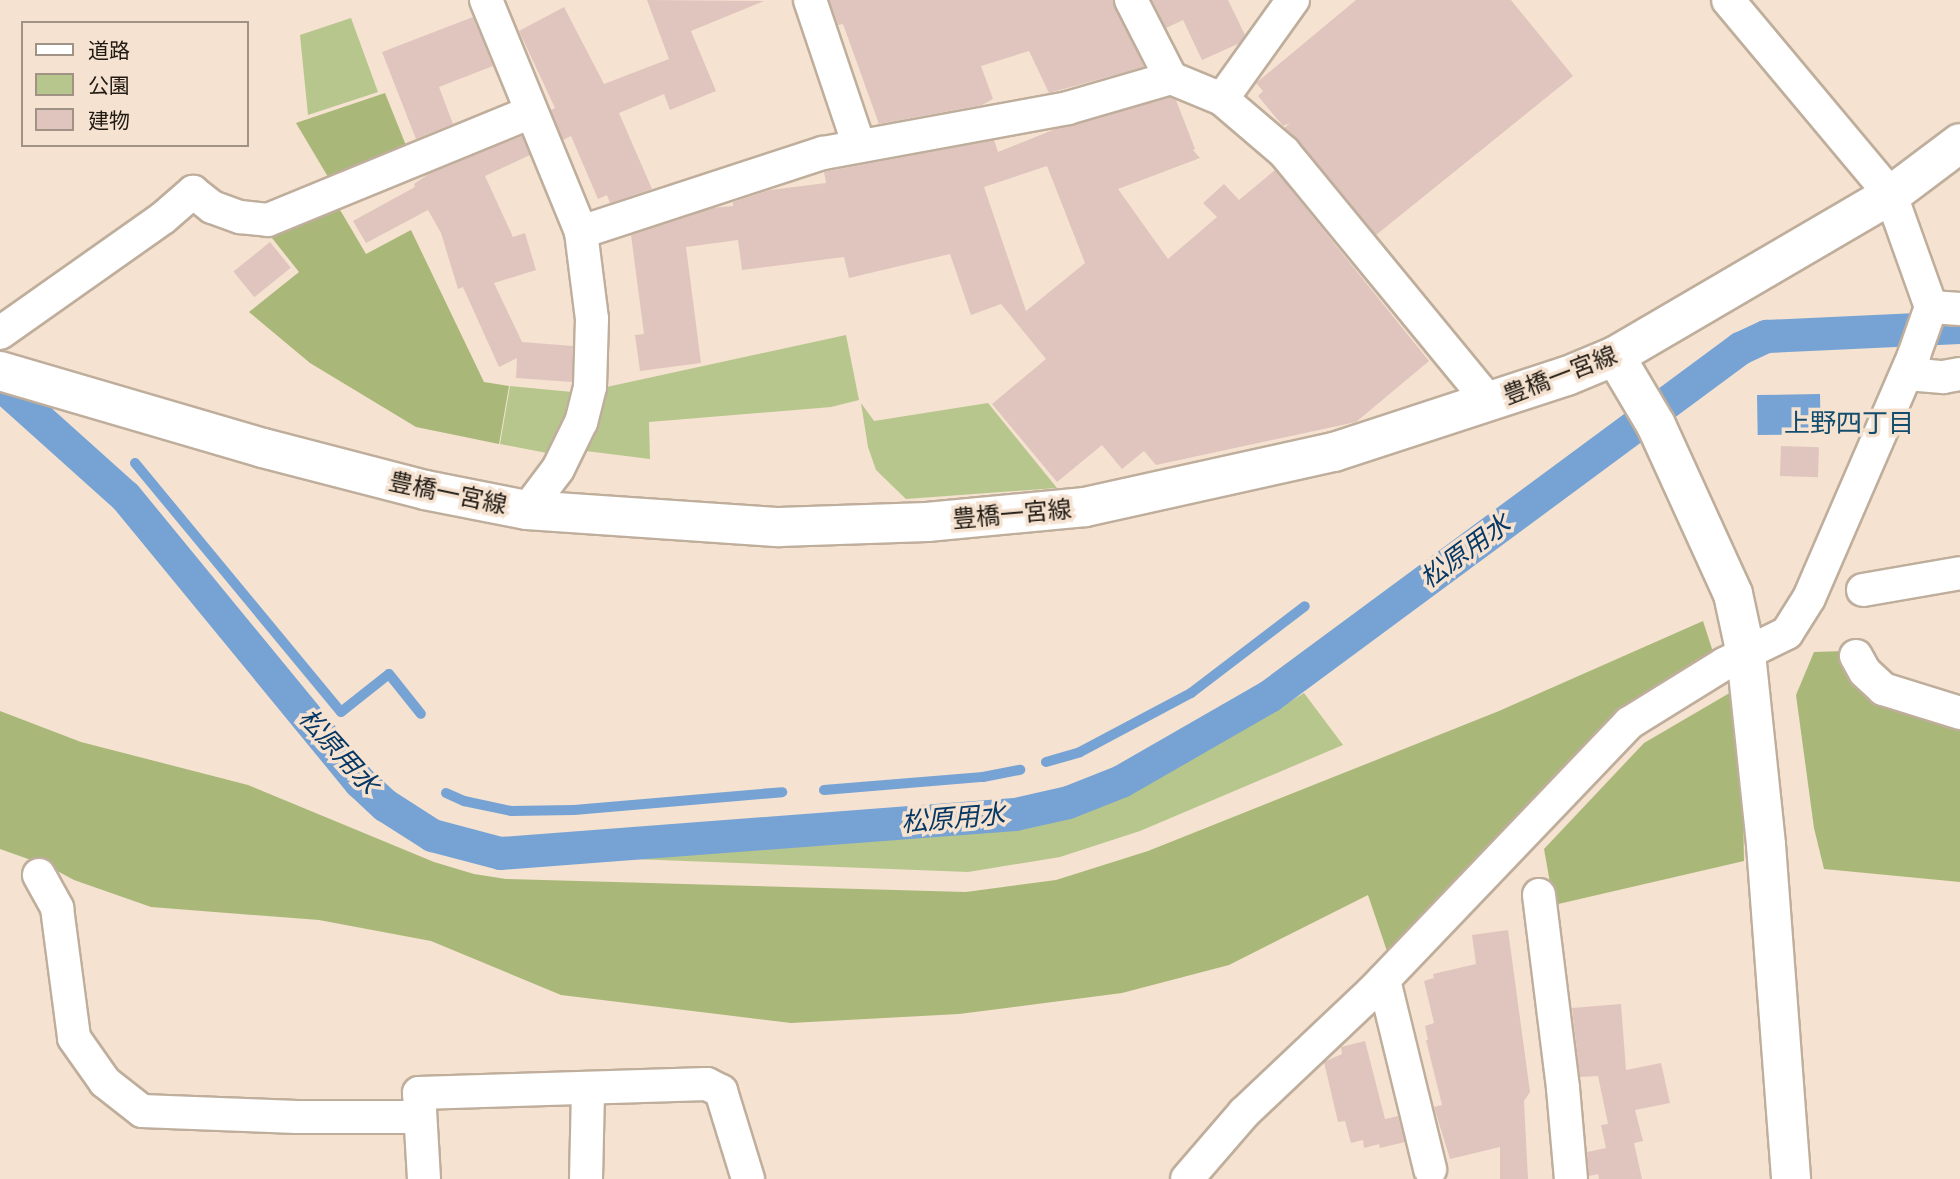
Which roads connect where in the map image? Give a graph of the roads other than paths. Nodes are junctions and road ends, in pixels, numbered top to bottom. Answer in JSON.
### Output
{"nodes":[{"id":1,"x":486,"y":0,"type":"edge"},
{"id":2,"x":810,"y":0,"type":"edge"},
{"id":3,"x":1130,"y":0,"type":"edge"},
{"id":4,"x":1293,"y":0,"type":"edge"},
{"id":5,"x":1728,"y":0,"type":"edge"},
{"id":6,"x":1171,"y":78,"type":"junction"},
{"id":7,"x":1222,"y":99,"type":"junction"},
{"id":8,"x":531,"y":112,"type":"junction"},
{"id":9,"x":1960,"y":144,"type":"edge"},
{"id":10,"x":859,"y":146,"type":"junction"},
{"id":11,"x":1891,"y":195,"type":"junction"},
{"id":12,"x":581,"y":232,"type":"junction"},
{"id":13,"x":1939,"y":314,"type":"edge"},
{"id":14,"x":0,"y":333,"type":"edge"},
{"id":15,"x":1615,"y":356,"type":"junction"},
{"id":16,"x":1910,"y":365,"type":"junction"},
{"id":17,"x":0,"y":371,"type":"edge"},
{"id":18,"x":1960,"y":374,"type":"edge"},
{"id":19,"x":1489,"y":402,"type":"junction"},
{"id":20,"x":527,"y":510,"type":"junction"},
{"id":21,"x":1960,"y":573,"type":"edge"},
{"id":22,"x":1863,"y":590,"type":"dead end"},
{"id":23,"x":1746,"y":654,"type":"junction"},
{"id":24,"x":1856,"y":656,"type":"dead end"},
{"id":25,"x":1960,"y":713,"type":"edge"},
{"id":26,"x":39,"y":875,"type":"dead end"},
{"id":27,"x":1539,"y":895,"type":"dead end"},
{"id":28,"x":1384,"y":980,"type":"junction"},
{"id":29,"x":588,"y":1088,"type":"junction"},
{"id":30,"x":419,"y":1117,"type":"junction"},
{"id":31,"x":1430,"y":1169,"type":"dead end"},
{"id":32,"x":424,"y":1179,"type":"edge"},
{"id":33,"x":586,"y":1179,"type":"edge"},
{"id":34,"x":748,"y":1179,"type":"edge"},
{"id":35,"x":1187,"y":1179,"type":"edge"},
{"id":36,"x":1571,"y":1179,"type":"edge"},
{"id":37,"x":1791,"y":1179,"type":"edge"}],
"edges":[{"from":1,"to":8,"type":"street"},
{"from":2,"to":10,"type":"street"},
{"from":3,"to":6,"type":"street"},
{"from":4,"to":7,"type":"street"},
{"from":5,"to":11,"type":"street"},
{"from":6,"to":7,"type":"street"},
{"from":6,"to":10,"type":"street"},
{"from":7,"to":19,"type":"street"},
{"from":8,"to":12,"type":"street"},
{"from":8,"to":14,"type":"street"},
{"from":9,"to":11,"type":"main road","name":"豊橋一宮線"},
{"from":10,"to":12,"type":"street"},
{"from":11,"to":13,"type":"street"},
{"from":11,"to":15,"type":"main road","name":"豊橋一宮線"},
{"from":12,"to":20,"type":"street"},
{"from":13,"to":16,"type":"street"},
{"from":15,"to":19,"type":"main road","name":"豊橋一宮線"},
{"from":15,"to":23,"type":"main road"},
{"from":16,"to":18,"type":"street"},
{"from":16,"to":23,"type":"street"},
{"from":17,"to":20,"type":"main road","name":"豊橋一宮線"},
{"from":19,"to":20,"type":"main road","name":"豊橋一宮線"},
{"from":21,"to":22,"type":"street"},
{"from":23,"to":28,"type":"street"},
{"from":23,"to":37,"type":"main road"},
{"from":24,"to":25,"type":"street"},
{"from":26,"to":30,"type":"street"},
{"from":27,"to":36,"type":"street"},
{"from":28,"to":31,"type":"street"},
{"from":28,"to":35,"type":"street"},
{"from":29,"to":30,"type":"street"},
{"from":29,"to":33,"type":"street"},
{"from":29,"to":34,"type":"street"},
{"from":30,"to":32,"type":"street"}]}
